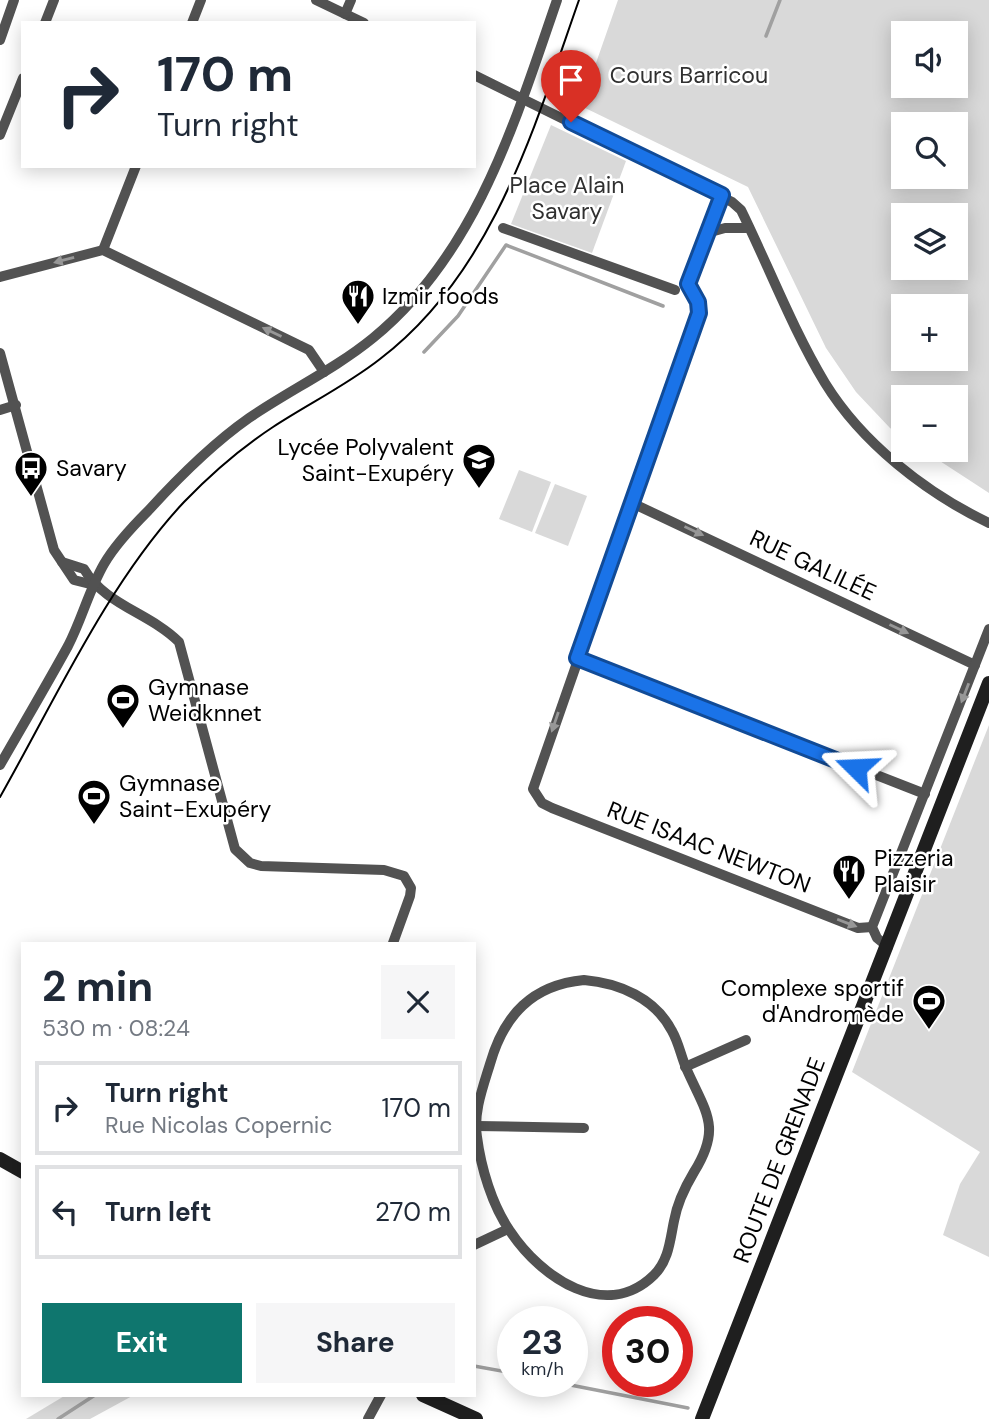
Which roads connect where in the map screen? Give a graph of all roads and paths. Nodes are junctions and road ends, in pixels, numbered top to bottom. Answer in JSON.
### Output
{"nodes":[{"id":1,"x":14,"y":0,"type":"edge"},
{"id":2,"x":54,"y":0,"type":"edge"},
{"id":3,"x":201,"y":0,"type":"edge"},
{"id":4,"x":316,"y":0,"type":"edge"},
{"id":5,"x":351,"y":0,"type":"edge"},
{"id":6,"x":557,"y":0,"type":"edge"},
{"id":7,"x":345,"y":14,"type":"junction"},
{"id":8,"x":46,"y":21,"type":"edge"},
{"id":9,"x":193,"y":21,"type":"edge"},
{"id":10,"x":360,"y":21,"type":"edge"},
{"id":11,"x":0,"y":40,"type":"edge"},
{"id":12,"x":476,"y":76,"type":"edge"},
{"id":13,"x":21,"y":83,"type":"edge"},
{"id":14,"x":522,"y":99,"type":"junction"},
{"id":15,"x":0,"y":135,"type":"edge"},
{"id":16,"x":135,"y":168,"type":"edge"},
{"id":17,"x":722,"y":195,"type":"junction"},
{"id":18,"x":503,"y":228,"type":"dead end"},
{"id":19,"x":749,"y":228,"type":"junction"},
{"id":20,"x":707,"y":233,"type":"junction"},
{"id":21,"x":103,"y":250,"type":"junction"},
{"id":22,"x":0,"y":277,"type":"edge"},
{"id":23,"x":675,"y":290,"type":"dead end"},
{"id":24,"x":0,"y":352,"type":"edge"},
{"id":25,"x":324,"y":372,"type":"junction"},
{"id":26,"x":16,"y":405,"type":"junction"},
{"id":27,"x":0,"y":410,"type":"edge"},
{"id":28,"x":632,"y":503,"type":"junction"},
{"id":29,"x":989,"y":523,"type":"edge"},
{"id":30,"x":94,"y":585,"type":"junction"},
{"id":31,"x":989,"y":629,"type":"edge"},
{"id":32,"x":577,"y":658,"type":"junction"},
{"id":33,"x":975,"y":665,"type":"junction"},
{"id":34,"x":989,"y":683,"type":"edge"},
{"id":35,"x":0,"y":765,"type":"edge"},
{"id":36,"x":925,"y":794,"type":"junction"},
{"id":37,"x":872,"y":927,"type":"junction"},
{"id":38,"x":393,"y":942,"type":"edge"},
{"id":39,"x":888,"y":947,"type":"junction"},
{"id":40,"x":746,"y":1040,"type":"dead end"},
{"id":41,"x":685,"y":1067,"type":"junction"},
{"id":42,"x":476,"y":1111,"type":"edge"},
{"id":43,"x":584,"y":1128,"type":"dead end"},
{"id":44,"x":476,"y":1132,"type":"edge"},
{"id":45,"x":0,"y":1159,"type":"edge"},
{"id":46,"x":21,"y":1171,"type":"edge"},
{"id":47,"x":508,"y":1229,"type":"junction"},
{"id":48,"x":476,"y":1244,"type":"edge"},
{"id":49,"x":380,"y":1397,"type":"edge"},
{"id":50,"x":427,"y":1397,"type":"edge"},
{"id":51,"x":368,"y":1419,"type":"edge"},
{"id":52,"x":475,"y":1419,"type":"edge"},
{"id":53,"x":702,"y":1419,"type":"edge"}],
"edges":[{"from":1,"to":11,"type":"street"},
{"from":2,"to":8,"type":"street"},
{"from":3,"to":9,"type":"street"},
{"from":4,"to":7,"type":"street"},
{"from":5,"to":7,"type":"street"},
{"from":6,"to":14,"type":"street"},
{"from":7,"to":10,"type":"street"},
{"from":12,"to":14,"type":"street"},
{"from":13,"to":15,"type":"street"},
{"from":14,"to":17,"type":"street"},
{"from":14,"to":25,"type":"street"},
{"from":16,"to":21,"type":"street"},
{"from":17,"to":19,"type":"street"},
{"from":17,"to":20,"type":"street"},
{"from":18,"to":23,"type":"street"},
{"from":19,"to":20,"type":"street"},
{"from":19,"to":29,"type":"street"},
{"from":20,"to":28,"type":"street"},
{"from":21,"to":22,"type":"street","one_way":true},
{"from":25,"to":21,"type":"street","one_way":true},
{"from":24,"to":26,"type":"street"},
{"from":25,"to":30,"type":"street"},
{"from":26,"to":27,"type":"street"},
{"from":26,"to":30,"type":"street"},
{"from":28,"to":32,"type":"street"},
{"from":28,"to":33,"type":"street","name":"RUE GALILÉE","one_way":true},
{"from":30,"to":35,"type":"street"},
{"from":30,"to":38,"type":"street"},
{"from":31,"to":33,"type":"street"},
{"from":32,"to":36,"type":"street"},
{"from":32,"to":37,"type":"street","name":"RUE ISAAC NEWTON","one_way":true},
{"from":33,"to":36,"type":"street","one_way":true},
{"from":34,"to":39,"type":"main road","name":"ROUTE DE GRENADE"},
{"from":36,"to":37,"type":"street"},
{"from":37,"to":39,"type":"street"},
{"from":39,"to":53,"type":"main road","name":"ROUTE DE GRENADE"},
{"from":40,"to":41,"type":"street"},
{"from":41,"to":42,"type":"street"},
{"from":41,"to":47,"type":"street"},
{"from":42,"to":44,"type":"street"},
{"from":43,"to":44,"type":"street"},
{"from":44,"to":47,"type":"street"},
{"from":45,"to":46,"type":"main road"},
{"from":47,"to":48,"type":"street"},
{"from":49,"to":51,"type":"street"},
{"from":50,"to":52,"type":"main road"}]}
